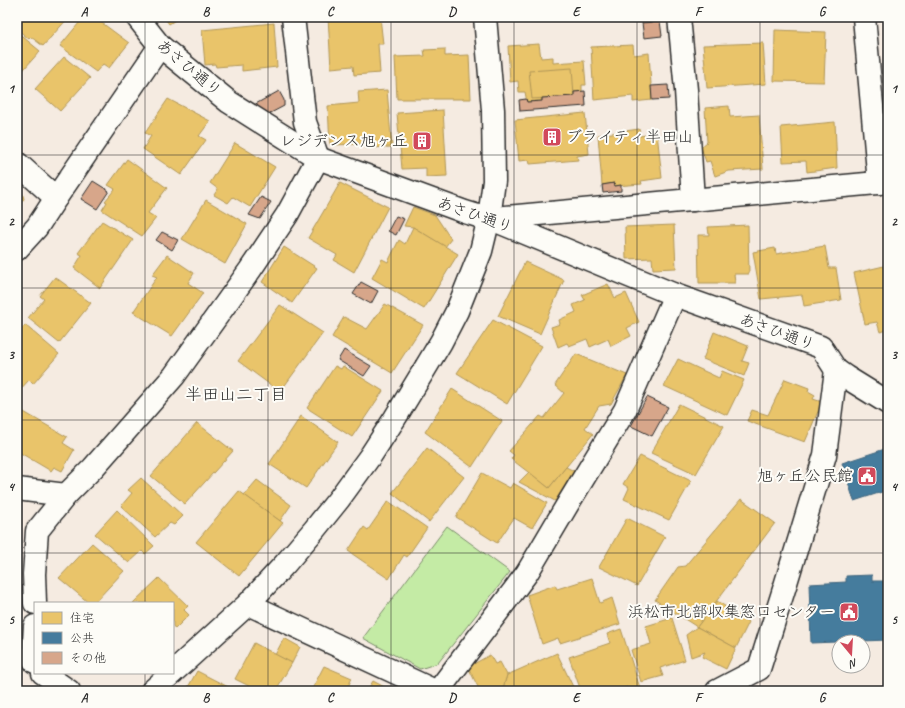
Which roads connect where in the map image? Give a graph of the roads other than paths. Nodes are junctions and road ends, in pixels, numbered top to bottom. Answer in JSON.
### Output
{"nodes":[{"id":1,"x":136,"y":17,"type":"edge"},
{"id":2,"x":293,"y":17,"type":"edge"},
{"id":3,"x":485,"y":17,"type":"edge"},
{"id":4,"x":679,"y":17,"type":"edge"},
{"id":5,"x":864,"y":17,"type":"edge"},
{"id":6,"x":160,"y":46,"type":"junction"},
{"id":7,"x":318,"y":158,"type":"junction"},
{"id":8,"x":17,"y":163,"type":"edge"},
{"id":9,"x":883,"y":183,"type":"edge"},
{"id":10,"x":56,"y":198,"type":"junction"},
{"id":11,"x":693,"y":200,"type":"junction"},
{"id":12,"x":489,"y":218,"type":"junction"},
{"id":13,"x":17,"y":249,"type":"edge"},
{"id":14,"x":675,"y":295,"type":"junction"},
{"id":15,"x":836,"y":370,"type":"junction"},
{"id":16,"x":888,"y":403,"type":"edge"},
{"id":17,"x":17,"y":490,"type":"edge"},
{"id":18,"x":66,"y":495,"type":"junction"},
{"id":19,"x":35,"y":602,"type":"edge"},
{"id":20,"x":248,"y":604,"type":"junction"},
{"id":21,"x":34,"y":642,"type":"edge"},
{"id":22,"x":34,"y":660,"type":"edge"},
{"id":23,"x":174,"y":670,"type":"edge"},
{"id":24,"x":44,"y":674,"type":"edge"},
{"id":25,"x":170,"y":674,"type":"edge"},
{"id":26,"x":69,"y":691,"type":"edge"},
{"id":27,"x":152,"y":691,"type":"edge"},
{"id":28,"x":435,"y":691,"type":"edge"},
{"id":29,"x":438,"y":691,"type":"edge"},
{"id":30,"x":717,"y":691,"type":"edge"}],
"edges":[{"from":1,"to":6,"type":"street","name":"あさひ通り"},
{"from":2,"to":7,"type":"street"},
{"from":3,"to":12,"type":"street"},
{"from":4,"to":11,"type":"street"},
{"from":5,"to":9,"type":"street"},
{"from":6,"to":7,"type":"street","name":"あさひ通り"},
{"from":6,"to":10,"type":"street"},
{"from":7,"to":12,"type":"street","name":"あさひ通り"},
{"from":7,"to":18,"type":"street"},
{"from":8,"to":10,"type":"street"},
{"from":9,"to":11,"type":"street"},
{"from":10,"to":13,"type":"street"},
{"from":11,"to":12,"type":"street"},
{"from":12,"to":14,"type":"street","name":"あさひ通り"},
{"from":12,"to":20,"type":"street"},
{"from":14,"to":15,"type":"street","name":"あさひ通り"},
{"from":14,"to":29,"type":"street"},
{"from":15,"to":16,"type":"street"},
{"from":15,"to":30,"type":"street"},
{"from":17,"to":18,"type":"street"},
{"from":18,"to":19,"type":"street"},
{"from":20,"to":23,"type":"street"},
{"from":20,"to":28,"type":"street"},
{"from":21,"to":22,"type":"street"},
{"from":24,"to":26,"type":"street"},
{"from":25,"to":27,"type":"street"}]}
